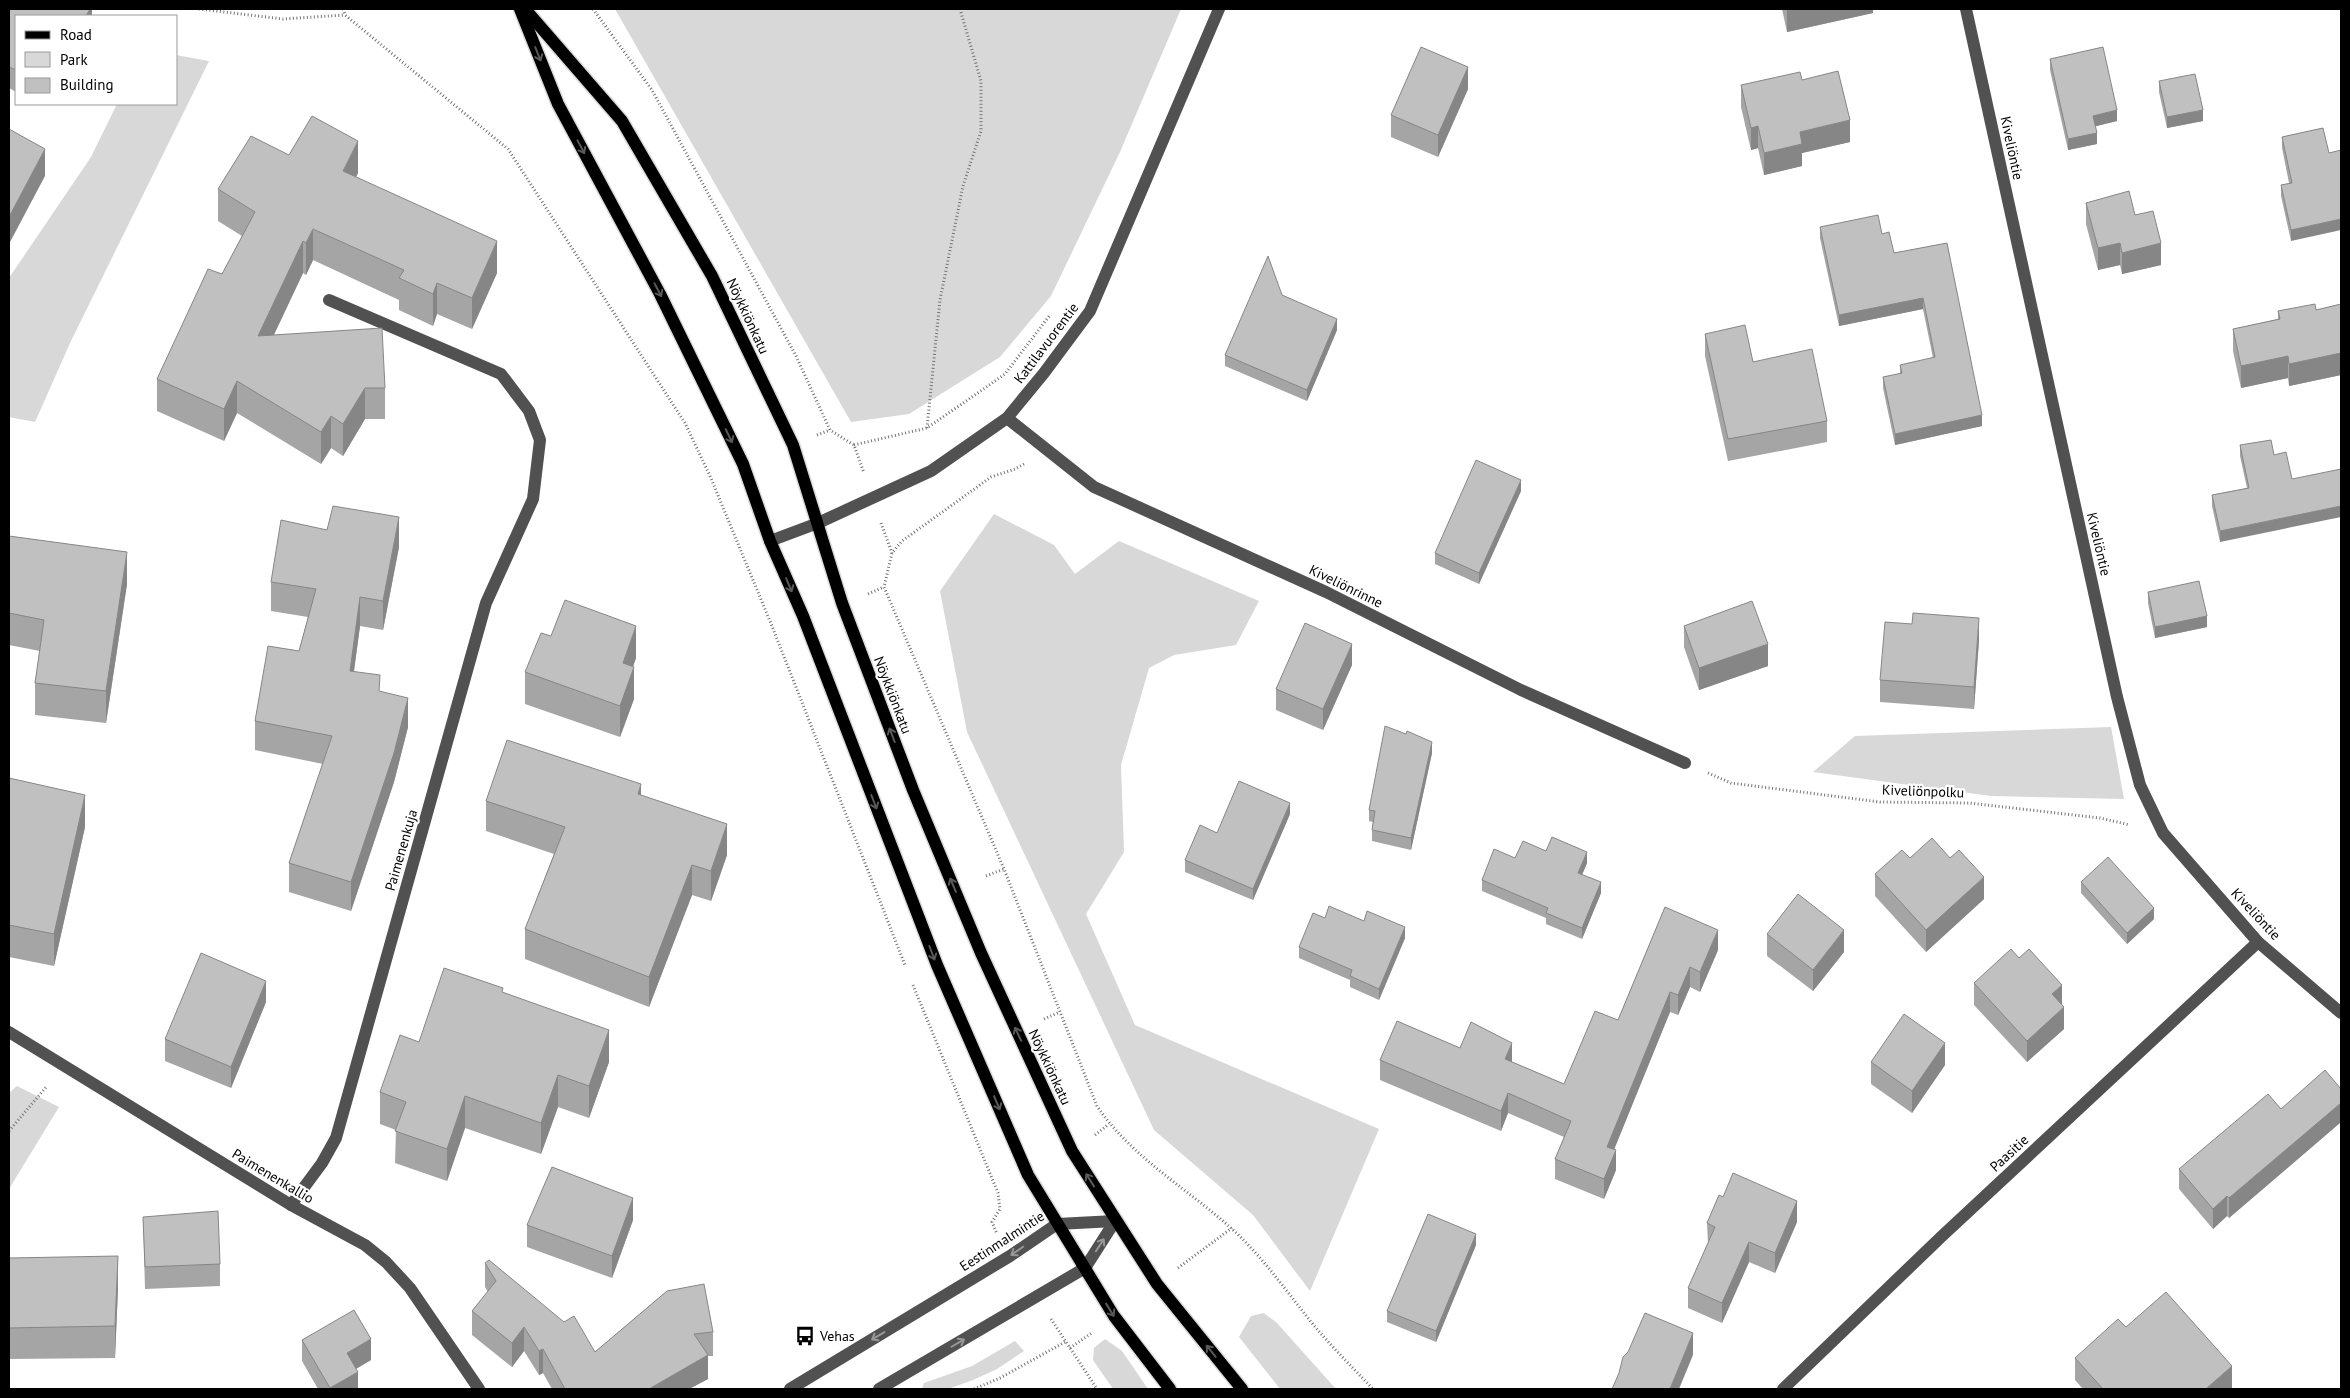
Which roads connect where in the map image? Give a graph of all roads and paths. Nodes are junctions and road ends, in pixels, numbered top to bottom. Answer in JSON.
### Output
{"nodes":[{"id":1,"x":199,"y":9,"type":"edge"},
{"id":2,"x":343,"y":9,"type":"edge"},
{"id":3,"x":520,"y":9,"type":"edge"},
{"id":4,"x":525,"y":9,"type":"edge"},
{"id":5,"x":593,"y":9,"type":"edge"},
{"id":6,"x":960,"y":9,"type":"edge"},
{"id":7,"x":1219,"y":9,"type":"edge"},
{"id":8,"x":1966,"y":9,"type":"edge"},
{"id":9,"x":345,"y":14,"type":"junction"},
{"id":10,"x":329,"y":300,"type":"dead end"},
{"id":11,"x":1053,"y":311,"type":"dead end"},
{"id":12,"x":1007,"y":418,"type":"junction"},
{"id":13,"x":928,"y":428,"type":"junction"},
{"id":14,"x":1045,"y":447,"type":"junction"},
{"id":15,"x":818,"y":523,"type":"junction"},
{"id":16,"x":770,"y":540,"type":"junction"},
{"id":17,"x":1685,"y":763,"type":"joint"},
{"id":18,"x":2163,"y":833,"type":"junction"},
{"id":19,"x":1004,"y":869,"type":"junction"},
{"id":20,"x":986,"y":876,"type":"dead end"},
{"id":21,"x":2258,"y":942,"type":"junction"},
{"id":22,"x":906,"y":966,"type":"dead end"},
{"id":23,"x":913,"y":984,"type":"dead end"},
{"id":24,"x":1060,"y":1012,"type":"junction"},
{"id":25,"x":2341,"y":1013,"type":"edge"},
{"id":26,"x":1044,"y":1019,"type":"dead end"},
{"id":27,"x":9,"y":1032,"type":"edge"},
{"id":28,"x":64,"y":1066,"type":"junction"},
{"id":29,"x":9,"y":1131,"type":"edge"},
{"id":30,"x":291,"y":1206,"type":"junction"},
{"id":31,"x":1115,"y":1221,"type":"junction"},
{"id":32,"x":1057,"y":1224,"type":"junction"},
{"id":33,"x":1232,"y":1228,"type":"junction"},
{"id":34,"x":1001,"y":1241,"type":"dead end"},
{"id":35,"x":1085,"y":1268,"type":"junction"},
{"id":36,"x":1172,"y":1272,"type":"dead end"},
{"id":37,"x":1054,"y":1324,"type":"dead end"},
{"id":38,"x":1091,"y":1333,"type":"dead end"},
{"id":39,"x":1066,"y":1342,"type":"junction"},
{"id":40,"x":1070,"y":1348,"type":"junction"},
{"id":41,"x":479,"y":1389,"type":"edge"},
{"id":42,"x":790,"y":1389,"type":"edge"},
{"id":43,"x":878,"y":1389,"type":"edge"},
{"id":44,"x":974,"y":1389,"type":"edge"},
{"id":45,"x":1097,"y":1389,"type":"edge"},
{"id":46,"x":1170,"y":1389,"type":"edge"},
{"id":47,"x":1242,"y":1389,"type":"edge"},
{"id":48,"x":1373,"y":1389,"type":"edge"},
{"id":49,"x":1783,"y":1389,"type":"edge"}],
"edges":[{"from":1,"to":9,"type":"path"},
{"from":2,"to":9,"type":"path"},
{"from":3,"to":16,"type":"main road","one_way":true},
{"from":4,"to":15,"type":"main road","name":"Nöykkiönkatu"},
{"from":5,"to":13,"type":"path"},
{"from":6,"to":13,"type":"path"},
{"from":7,"to":12,"type":"street","name":"Kattilavuorentie"},
{"from":8,"to":18,"type":"street","name":"Kiveliöntie"},
{"from":9,"to":22,"type":"path"},
{"from":10,"to":30,"type":"street","name":"Paimenenkuja"},
{"from":11,"to":13,"type":"path"},
{"from":12,"to":14,"type":"street","name":"Kiveliönrinne"},
{"from":12,"to":15,"type":"street","name":"Kattilavuorentie"},
{"from":14,"to":17,"type":"street","name":"Kiveliönrinne"},
{"from":14,"to":19,"type":"path"},
{"from":15,"to":16,"type":"street","name":"Kattilavuorentie"},
{"from":31,"to":15,"type":"main road","name":"Nöykkiönkatu","one_way":true},
{"from":16,"to":32,"type":"main road","one_way":true},
{"from":17,"to":18,"type":"path","name":"Kiveliönpolku"},
{"from":18,"to":21,"type":"street","name":"Kiveliöntie"},
{"from":19,"to":20,"type":"path"},
{"from":19,"to":24,"type":"path"},
{"from":21,"to":25,"type":"street","name":"Kiveliöntie"},
{"from":21,"to":49,"type":"street","name":"Paasitie"},
{"from":23,"to":34,"type":"path"},
{"from":24,"to":26,"type":"path"},
{"from":24,"to":33,"type":"path"},
{"from":27,"to":28,"type":"street","name":"Paimenenkallio"},
{"from":28,"to":29,"type":"path"},
{"from":28,"to":30,"type":"street","name":"Paimenenkallio"},
{"from":30,"to":41,"type":"street","name":"Paimenenkallio"},
{"from":31,"to":32,"type":"street","name":"Eestinmalmintie"},
{"from":35,"to":31,"type":"street","one_way":true},
{"from":47,"to":31,"type":"main road","name":"Nöykkiönkatu","one_way":true},
{"from":32,"to":35,"type":"main road"},
{"from":32,"to":42,"type":"street","name":"Eestinmalmintie","one_way":true},
{"from":33,"to":36,"type":"path"},
{"from":33,"to":48,"type":"path"},
{"from":43,"to":35,"type":"street","one_way":true},
{"from":35,"to":46,"type":"main road","one_way":true},
{"from":37,"to":39,"type":"path"},
{"from":38,"to":40,"type":"path"},
{"from":39,"to":40,"type":"path"},
{"from":39,"to":44,"type":"path"},
{"from":40,"to":45,"type":"path"}]}
